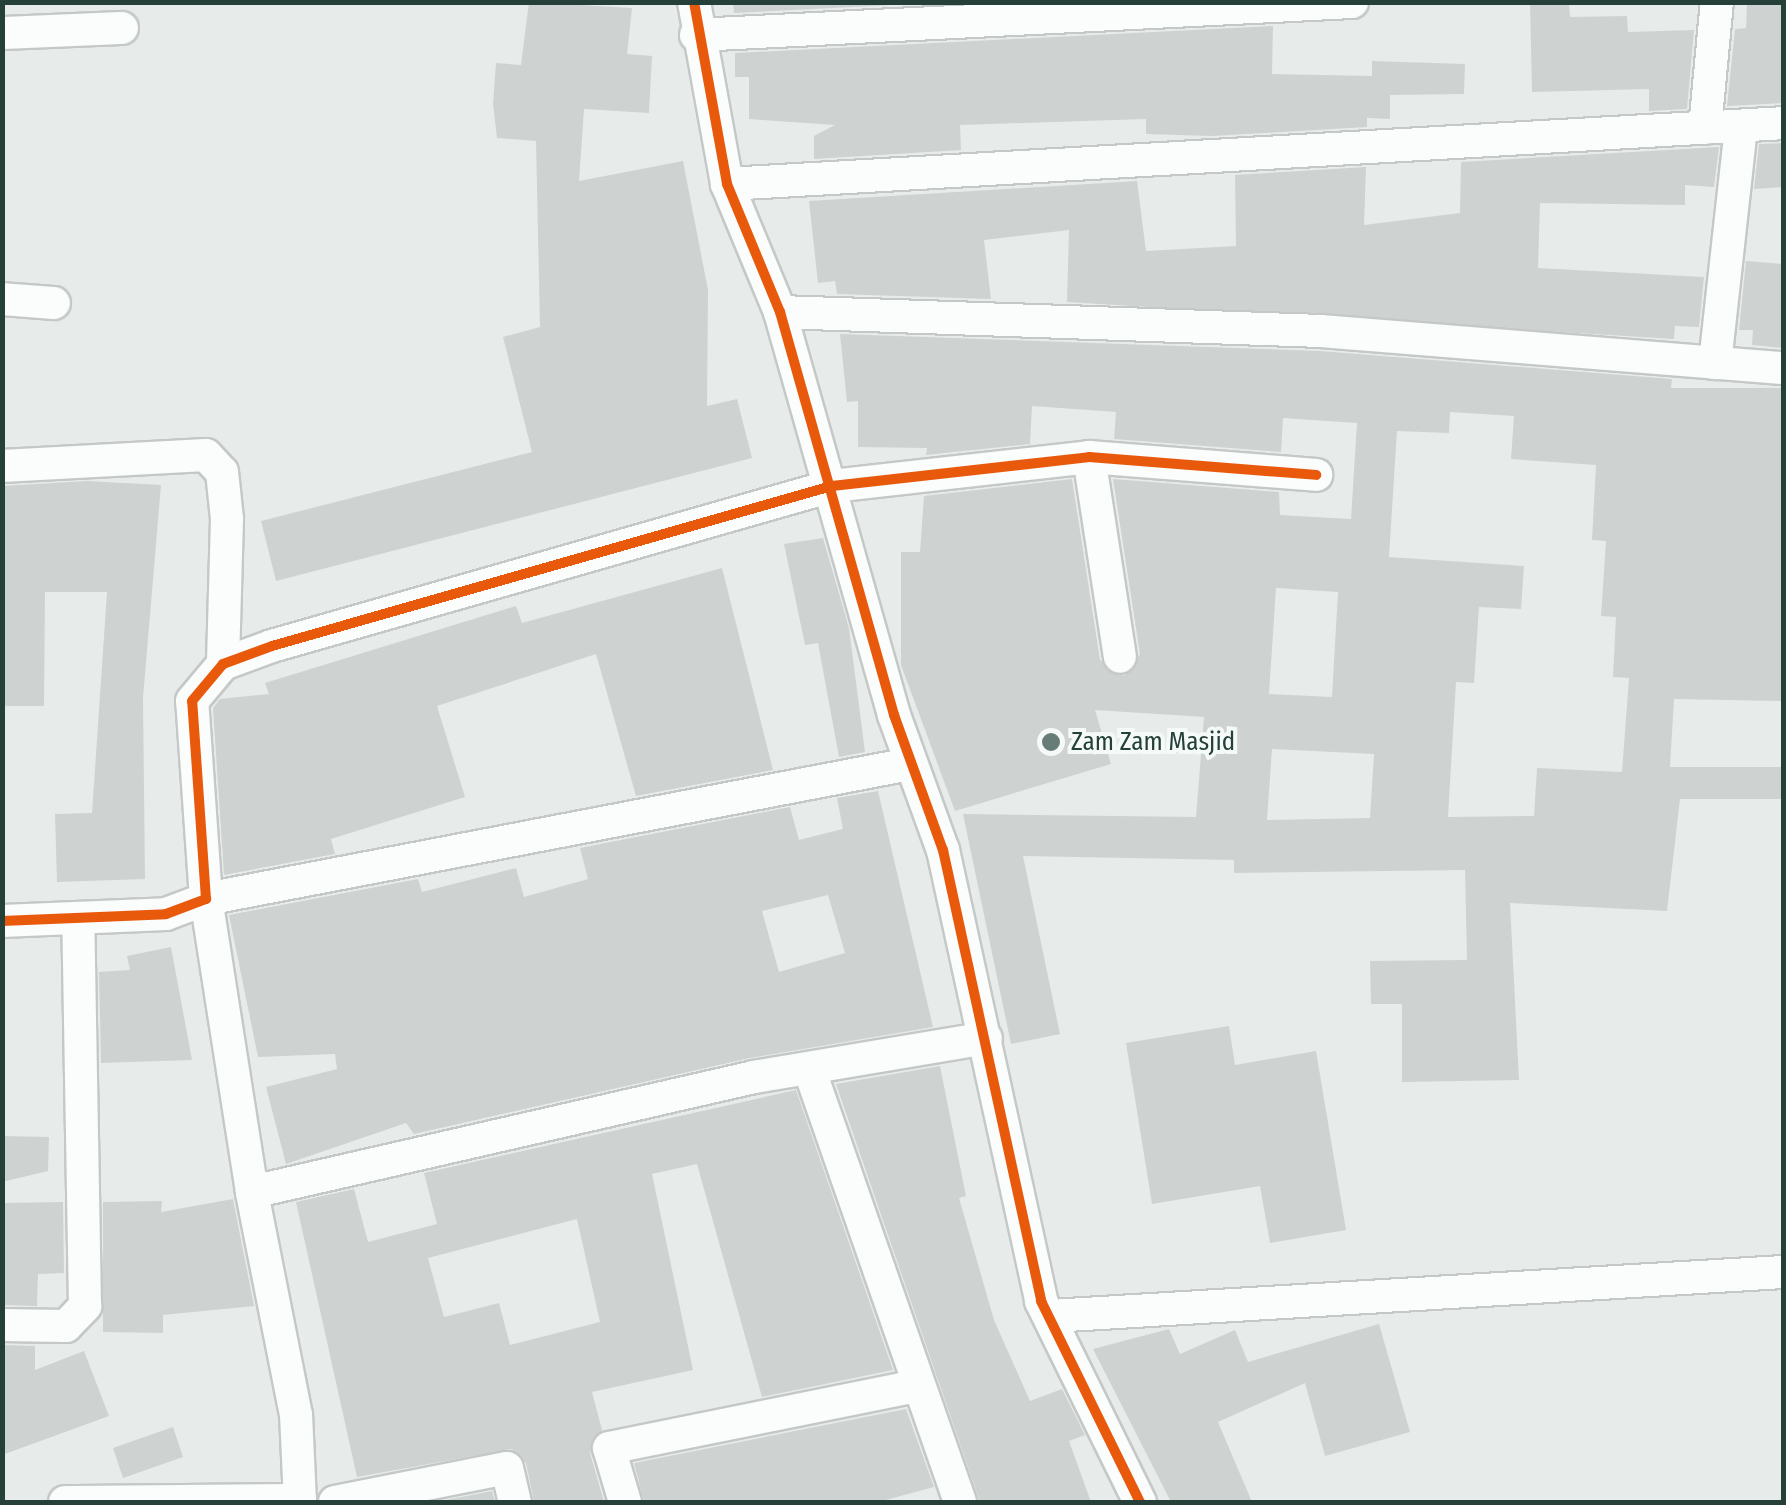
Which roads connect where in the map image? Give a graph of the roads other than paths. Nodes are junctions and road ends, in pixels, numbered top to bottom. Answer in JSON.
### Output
{"nodes":[{"id":1,"x":1352,"y":2,"type":"edge"},
{"id":2,"x":1717,"y":2,"type":"edge"},
{"id":3,"x":695,"y":19,"type":"edge"},
{"id":4,"x":122,"y":28,"type":"dead end"},
{"id":5,"x":2,"y":33,"type":"edge"},
{"id":6,"x":1784,"y":122,"type":"edge"},
{"id":7,"x":1741,"y":126,"type":"junction"},
{"id":8,"x":1705,"y":128,"type":"junction"},
{"id":9,"x":727,"y":184,"type":"junction"},
{"id":10,"x":2,"y":300,"type":"edge"},
{"id":11,"x":54,"y":303,"type":"dead end"},
{"id":12,"x":780,"y":312,"type":"junction"},
{"id":13,"x":1715,"y":364,"type":"junction"},
{"id":14,"x":1784,"y":368,"type":"edge"},
{"id":15,"x":1089,"y":457,"type":"junction"},
{"id":16,"x":2,"y":466,"type":"edge"},
{"id":17,"x":1316,"y":475,"type":"dead end"},
{"id":18,"x":832,"y":486,"type":"junction"},
{"id":19,"x":1120,"y":658,"type":"dead end"},
{"id":20,"x":223,"y":664,"type":"junction"},
{"id":21,"x":910,"y":764,"type":"junction"},
{"id":22,"x":206,"y":899,"type":"junction"},
{"id":23,"x":2,"y":921,"type":"edge"},
{"id":24,"x":78,"y":923,"type":"junction"},
{"id":25,"x":986,"y":1038,"type":"junction"},
{"id":26,"x":810,"y":1071,"type":"junction"},
{"id":27,"x":252,"y":1192,"type":"junction"},
{"id":28,"x":1784,"y":1272,"type":"edge"},
{"id":29,"x":1051,"y":1316,"type":"junction"},
{"id":30,"x":2,"y":1325,"type":"edge"},
{"id":31,"x":916,"y":1386,"type":"junction"},
{"id":32,"x":300,"y":1501,"type":"edge"},
{"id":33,"x":66,"y":1502,"type":"edge"},
{"id":34,"x":335,"y":1502,"type":"edge"},
{"id":35,"x":515,"y":1502,"type":"edge"},
{"id":36,"x":625,"y":1502,"type":"edge"},
{"id":37,"x":960,"y":1502,"type":"edge"},
{"id":38,"x":1140,"y":1502,"type":"edge"}],
"edges":[{"from":1,"to":3,"type":"street"},
{"from":2,"to":8,"type":"street"},
{"from":3,"to":9,"type":"street"},
{"from":4,"to":5,"type":"street"},
{"from":6,"to":7,"type":"street"},
{"from":7,"to":8,"type":"street"},
{"from":7,"to":13,"type":"street"},
{"from":8,"to":9,"type":"street"},
{"from":9,"to":12,"type":"street"},
{"from":10,"to":11,"type":"street"},
{"from":12,"to":13,"type":"street"},
{"from":12,"to":18,"type":"street"},
{"from":13,"to":14,"type":"street"},
{"from":15,"to":17,"type":"street"},
{"from":15,"to":18,"type":"street"},
{"from":15,"to":19,"type":"street"},
{"from":16,"to":20,"type":"street"},
{"from":18,"to":20,"type":"street"},
{"from":18,"to":21,"type":"street"},
{"from":20,"to":22,"type":"street"},
{"from":21,"to":22,"type":"street"},
{"from":21,"to":25,"type":"street"},
{"from":22,"to":24,"type":"street"},
{"from":22,"to":27,"type":"street"},
{"from":23,"to":24,"type":"street"},
{"from":24,"to":30,"type":"street"},
{"from":25,"to":26,"type":"street"},
{"from":25,"to":29,"type":"street"},
{"from":26,"to":27,"type":"street"},
{"from":26,"to":31,"type":"street"},
{"from":27,"to":32,"type":"street"},
{"from":28,"to":29,"type":"street"},
{"from":29,"to":38,"type":"street"},
{"from":31,"to":36,"type":"street"},
{"from":31,"to":37,"type":"street"},
{"from":32,"to":33,"type":"street"},
{"from":34,"to":35,"type":"street"}]}
